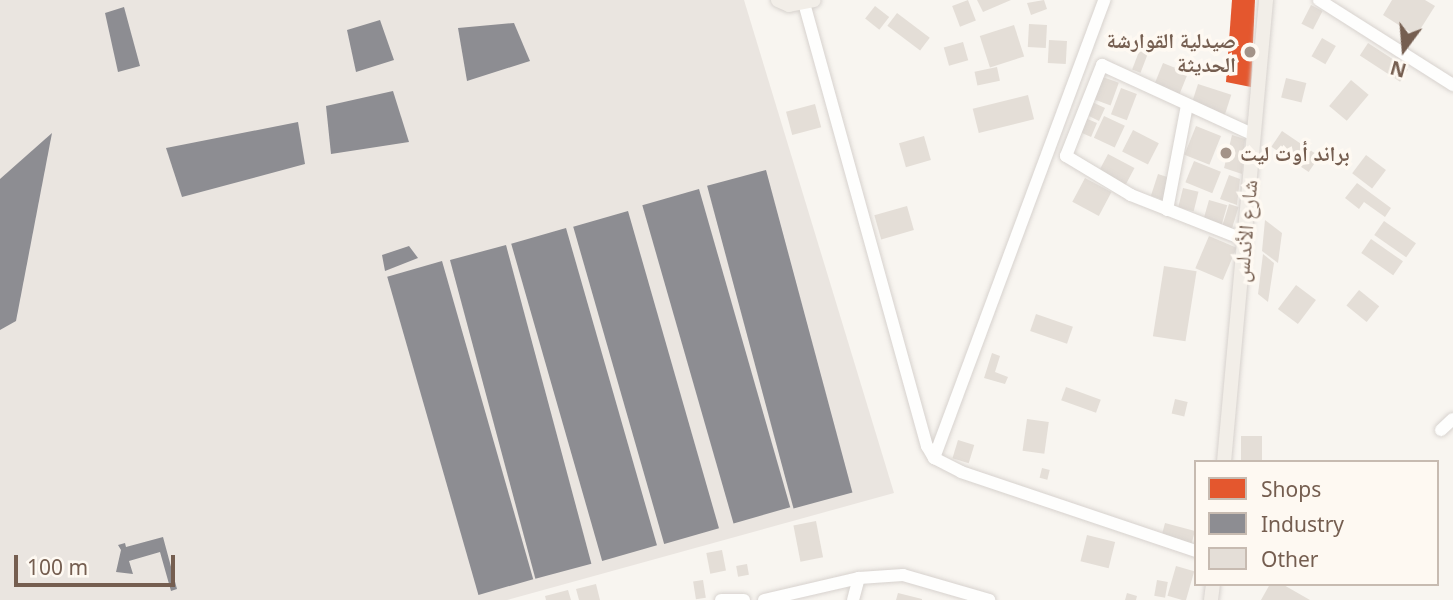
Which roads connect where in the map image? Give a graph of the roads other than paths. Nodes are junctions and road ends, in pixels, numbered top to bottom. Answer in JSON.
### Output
{"nodes":[{"id":1,"x":778,"y":0,"type":"edge"},
{"id":2,"x":1104,"y":0,"type":"edge"},
{"id":3,"x":1266,"y":0,"type":"edge"},
{"id":4,"x":1319,"y":0,"type":"edge"},
{"id":5,"x":809,"y":1,"type":"edge"},
{"id":6,"x":1453,"y":85,"type":"edge"},
{"id":7,"x":1187,"y":105,"type":"junction"},
{"id":8,"x":1254,"y":135,"type":"junction"},
{"id":9,"x":1167,"y":209,"type":"junction"},
{"id":10,"x":1245,"y":240,"type":"junction"},
{"id":11,"x":1453,"y":419,"type":"edge"},
{"id":12,"x":1441,"y":430,"type":"dead end"},
{"id":13,"x":934,"y":458,"type":"junction"},
{"id":14,"x":1224,"y":460,"type":"edge"},
{"id":15,"x":1194,"y":550,"type":"edge"},
{"id":16,"x":859,"y":578,"type":"junction"},
{"id":17,"x":801,"y":597,"type":"edge"},
{"id":18,"x":721,"y":600,"type":"edge"},
{"id":19,"x":744,"y":600,"type":"edge"},
{"id":20,"x":764,"y":600,"type":"edge"},
{"id":21,"x":853,"y":600,"type":"edge"},
{"id":22,"x":989,"y":600,"type":"edge"}],
"edges":[{"from":1,"to":5,"type":"main road"},
{"from":2,"to":13,"type":"street"},
{"from":3,"to":8,"type":"main road","name":"شارع الأندلس"},
{"from":4,"to":6,"type":"street"},
{"from":5,"to":13,"type":"street"},
{"from":7,"to":8,"type":"street"},
{"from":7,"to":9,"type":"street"},
{"from":7,"to":9,"type":"street"},
{"from":8,"to":10,"type":"main road","name":"شارع الأندلس"},
{"from":9,"to":10,"type":"street"},
{"from":10,"to":14,"type":"main road","name":"شارع الأندلس"},
{"from":11,"to":12,"type":"street"},
{"from":13,"to":15,"type":"street"},
{"from":16,"to":17,"type":"street"},
{"from":16,"to":21,"type":"street"},
{"from":16,"to":22,"type":"street"},
{"from":17,"to":20,"type":"street"},
{"from":18,"to":19,"type":"street"}]}
